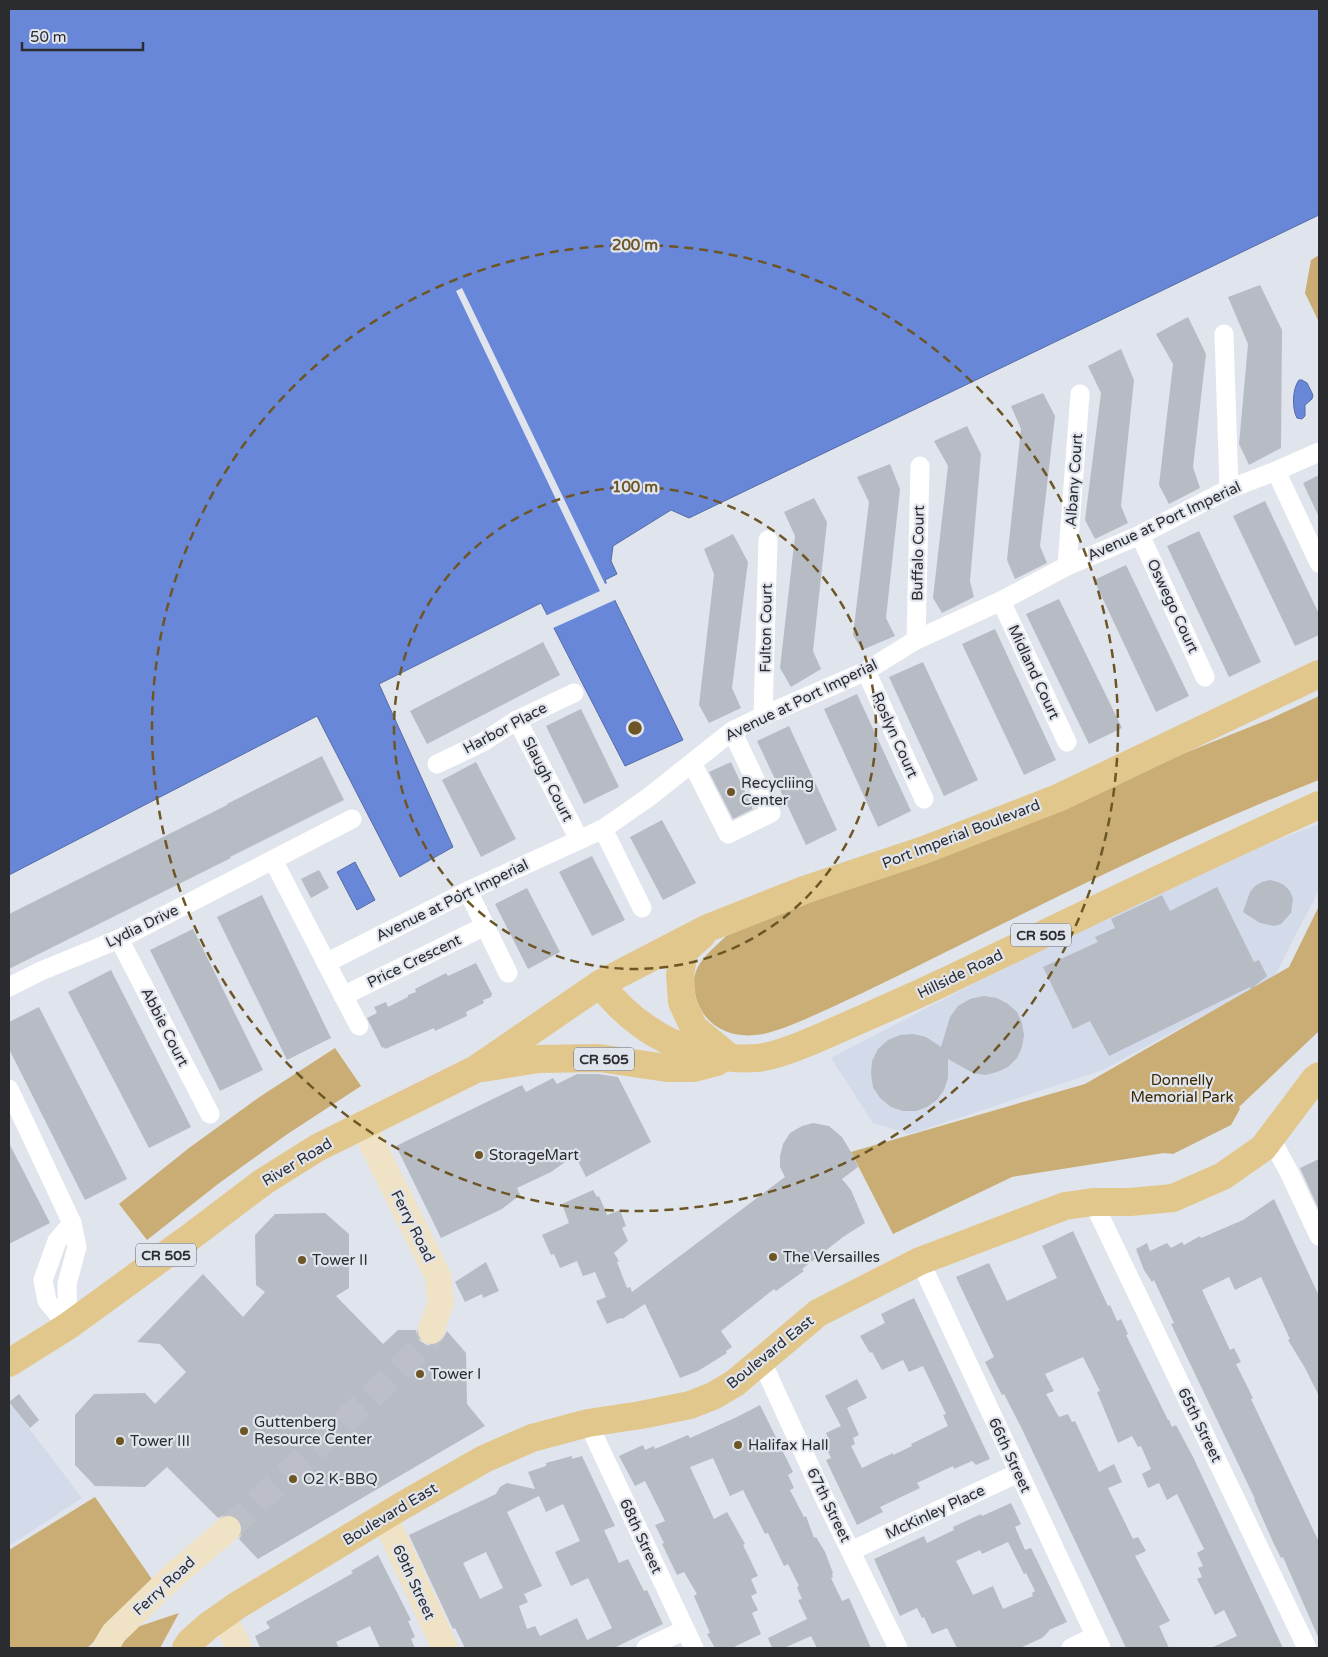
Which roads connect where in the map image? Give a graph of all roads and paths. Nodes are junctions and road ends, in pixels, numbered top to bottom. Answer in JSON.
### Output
{"nodes":[{"id":1,"x":1224,"y":334,"type":"dead end"},
{"id":2,"x":1080,"y":394,"type":"dead end"},
{"id":3,"x":1319,"y":452,"type":"edge"},
{"id":4,"x":920,"y":466,"type":"dead end"},
{"id":5,"x":1276,"y":471,"type":"junction"},
{"id":6,"x":1229,"y":489,"type":"junction"},
{"id":7,"x":1140,"y":535,"type":"junction"},
{"id":8,"x":768,"y":540,"type":"dead end"},
{"id":9,"x":1319,"y":563,"type":"edge"},
{"id":10,"x":1068,"y":566,"type":"junction"},
{"id":11,"x":1002,"y":601,"type":"junction"},
{"id":12,"x":916,"y":640,"type":"junction"},
{"id":13,"x":866,"y":671,"type":"junction"},
{"id":14,"x":1319,"y":674,"type":"edge"},
{"id":15,"x":1205,"y":677,"type":"dead end"},
{"id":16,"x":574,"y":693,"type":"dead end"},
{"id":17,"x":763,"y":716,"type":"junction"},
{"id":18,"x":517,"y":720,"type":"junction"},
{"id":19,"x":732,"y":731,"type":"junction"},
{"id":20,"x":1067,"y":742,"type":"dead end"},
{"id":21,"x":692,"y":763,"type":"junction"},
{"id":22,"x":436,"y":764,"type":"dead end"},
{"id":23,"x":924,"y":798,"type":"dead end"},
{"id":24,"x":1319,"y":805,"type":"edge"},
{"id":25,"x":352,"y":819,"type":"dead end"},
{"id":26,"x":603,"y":829,"type":"junction"},
{"id":27,"x":579,"y":839,"type":"junction"},
{"id":28,"x":273,"y":860,"type":"junction"},
{"id":29,"x":468,"y":891,"type":"junction"},
{"id":30,"x":642,"y":908,"type":"dead end"},
{"id":31,"x":486,"y":926,"type":"junction"},
{"id":32,"x":708,"y":928,"type":"junction"},
{"id":33,"x":120,"y":939,"type":"junction"},
{"id":34,"x":326,"y":963,"type":"junction"},
{"id":35,"x":508,"y":973,"type":"dead end"},
{"id":36,"x":600,"y":984,"type":"junction"},
{"id":37,"x":9,"y":987,"type":"edge"},
{"id":38,"x":343,"y":996,"type":"junction"},
{"id":39,"x":359,"y":1026,"type":"dead end"},
{"id":40,"x":730,"y":1058,"type":"junction"},
{"id":41,"x":476,"y":1069,"type":"junction"},
{"id":42,"x":1319,"y":1076,"type":"edge"},
{"id":43,"x":9,"y":1089,"type":"edge"},
{"id":44,"x":210,"y":1114,"type":"dead end"},
{"id":45,"x":363,"y":1125,"type":"junction"},
{"id":46,"x":1271,"y":1139,"type":"junction"},
{"id":47,"x":1093,"y":1202,"type":"junction"},
{"id":48,"x":1319,"y":1236,"type":"edge"},
{"id":49,"x":920,"y":1261,"type":"junction"},
{"id":50,"x":68,"y":1326,"type":"junction"},
{"id":51,"x":431,"y":1331,"type":"tunnel mouth"},
{"id":52,"x":762,"y":1362,"type":"junction"},
{"id":53,"x":9,"y":1363,"type":"edge"},
{"id":54,"x":588,"y":1423,"type":"junction"},
{"id":55,"x":1018,"y":1473,"type":"junction"},
{"id":56,"x":384,"y":1516,"type":"junction"},
{"id":57,"x":228,"y":1529,"type":"tunnel mouth"},
{"id":58,"x":851,"y":1551,"type":"junction"},
{"id":59,"x":223,"y":1615,"type":"junction"},
{"id":60,"x":685,"y":1630,"type":"junction"},
{"id":61,"x":1098,"y":1642,"type":"edge"},
{"id":62,"x":105,"y":1648,"type":"edge"},
{"id":63,"x":186,"y":1648,"type":"edge"},
{"id":64,"x":239,"y":1648,"type":"edge"},
{"id":65,"x":445,"y":1648,"type":"edge"},
{"id":66,"x":646,"y":1648,"type":"edge"},
{"id":67,"x":694,"y":1648,"type":"edge"},
{"id":68,"x":898,"y":1648,"type":"edge"},
{"id":69,"x":1071,"y":1648,"type":"edge"},
{"id":70,"x":1307,"y":1648,"type":"edge"}],
"edges":[{"from":1,"to":6,"type":"street"},
{"from":2,"to":10,"type":"street","name":"Albany Court"},
{"from":3,"to":5,"type":"street","name":"Avenue at Port Imperial"},
{"from":4,"to":12,"type":"street","name":"Buffalo Court"},
{"from":5,"to":6,"type":"street","name":"Avenue at Port Imperial"},
{"from":5,"to":9,"type":"street"},
{"from":6,"to":7,"type":"street","name":"Avenue at Port Imperial"},
{"from":7,"to":10,"type":"street","name":"Avenue at Port Imperial"},
{"from":7,"to":15,"type":"street","name":"Oswego Court"},
{"from":8,"to":17,"type":"street","name":"Fulton Court"},
{"from":10,"to":11,"type":"street","name":"Avenue at Port Imperial"},
{"from":11,"to":12,"type":"street","name":"Avenue at Port Imperial"},
{"from":11,"to":20,"type":"street","name":"Midland Court"},
{"from":12,"to":13,"type":"street","name":"Avenue at Port Imperial"},
{"from":13,"to":17,"type":"street","name":"Avenue at Port Imperial"},
{"from":13,"to":23,"type":"street","name":"Roslyn Court"},
{"from":14,"to":32,"type":"main road","name":"Port Imperial Boulevard"},
{"from":16,"to":18,"type":"street","name":"Harbor Place"},
{"from":17,"to":19,"type":"street","name":"Avenue at Port Imperial"},
{"from":18,"to":22,"type":"street","name":"Harbor Place"},
{"from":18,"to":27,"type":"street","name":"Slaugh Court"},
{"from":19,"to":21,"type":"street","name":"Avenue at Port Imperial"},
{"from":19,"to":21,"type":"street"},
{"from":21,"to":26,"type":"street","name":"Avenue at Port Imperial"},
{"from":24,"to":40,"type":"main road","name":"Hillside Road","number":"CR 505"},
{"from":25,"to":28,"type":"street","name":"Lydia Drive"},
{"from":26,"to":27,"type":"street","name":"Avenue at Port Imperial"},
{"from":26,"to":30,"type":"street"},
{"from":27,"to":29,"type":"street","name":"Avenue at Port Imperial"},
{"from":28,"to":33,"type":"street","name":"Lydia Drive"},
{"from":28,"to":34,"type":"street"},
{"from":29,"to":31,"type":"street"},
{"from":29,"to":34,"type":"street","name":"Avenue at Port Imperial"},
{"from":31,"to":35,"type":"street"},
{"from":31,"to":38,"type":"street","name":"Price Crescent"},
{"from":32,"to":36,"type":"main road","name":"Port Imperial Boulevard"},
{"from":32,"to":40,"type":"main road"},
{"from":33,"to":37,"type":"street","name":"Lydia Drive"},
{"from":33,"to":44,"type":"street","name":"Abbie Court"},
{"from":34,"to":38,"type":"street"},
{"from":36,"to":40,"type":"main road","number":"CR 505"},
{"from":36,"to":41,"type":"main road","name":"River Road","number":"CR 505"},
{"from":38,"to":39,"type":"street"},
{"from":40,"to":41,"type":"main road","number":"CR 505"},
{"from":41,"to":45,"type":"main road","name":"River Road","number":"CR 505"},
{"from":42,"to":46,"type":"main road","name":"Boulevard East"},
{"from":43,"to":50,"type":"street"},
{"from":45,"to":50,"type":"main road","name":"River Road","number":"CR 505"},
{"from":45,"to":51,"type":"street","name":"Ferry Road"},
{"from":46,"to":47,"type":"main road","name":"Boulevard East"},
{"from":46,"to":48,"type":"street"},
{"from":47,"to":49,"type":"main road","name":"Boulevard East"},
{"from":47,"to":70,"type":"street","name":"65th Street"},
{"from":49,"to":52,"type":"main road","name":"Boulevard East"},
{"from":49,"to":55,"type":"street","name":"66th Street"},
{"from":50,"to":53,"type":"main road","name":"River Road","number":"CR 505"},
{"from":52,"to":54,"type":"main road","name":"Boulevard East"},
{"from":52,"to":58,"type":"street","name":"67th Street"},
{"from":54,"to":56,"type":"main road","name":"Boulevard East"},
{"from":54,"to":60,"type":"street","name":"68th Street"},
{"from":55,"to":58,"type":"street","name":"McKinley Place"},
{"from":55,"to":61,"type":"street","name":"66th Street"},
{"from":56,"to":59,"type":"main road","name":"Boulevard East"},
{"from":56,"to":65,"type":"street","name":"69th Street"},
{"from":57,"to":62,"type":"street","name":"Ferry Road"},
{"from":58,"to":68,"type":"street","name":"67th Street"},
{"from":59,"to":63,"type":"main road","name":"Boulevard East"},
{"from":59,"to":64,"type":"street"},
{"from":60,"to":66,"type":"street"},
{"from":60,"to":67,"type":"street","name":"68th Street"},
{"from":61,"to":69,"type":"street"}]}
